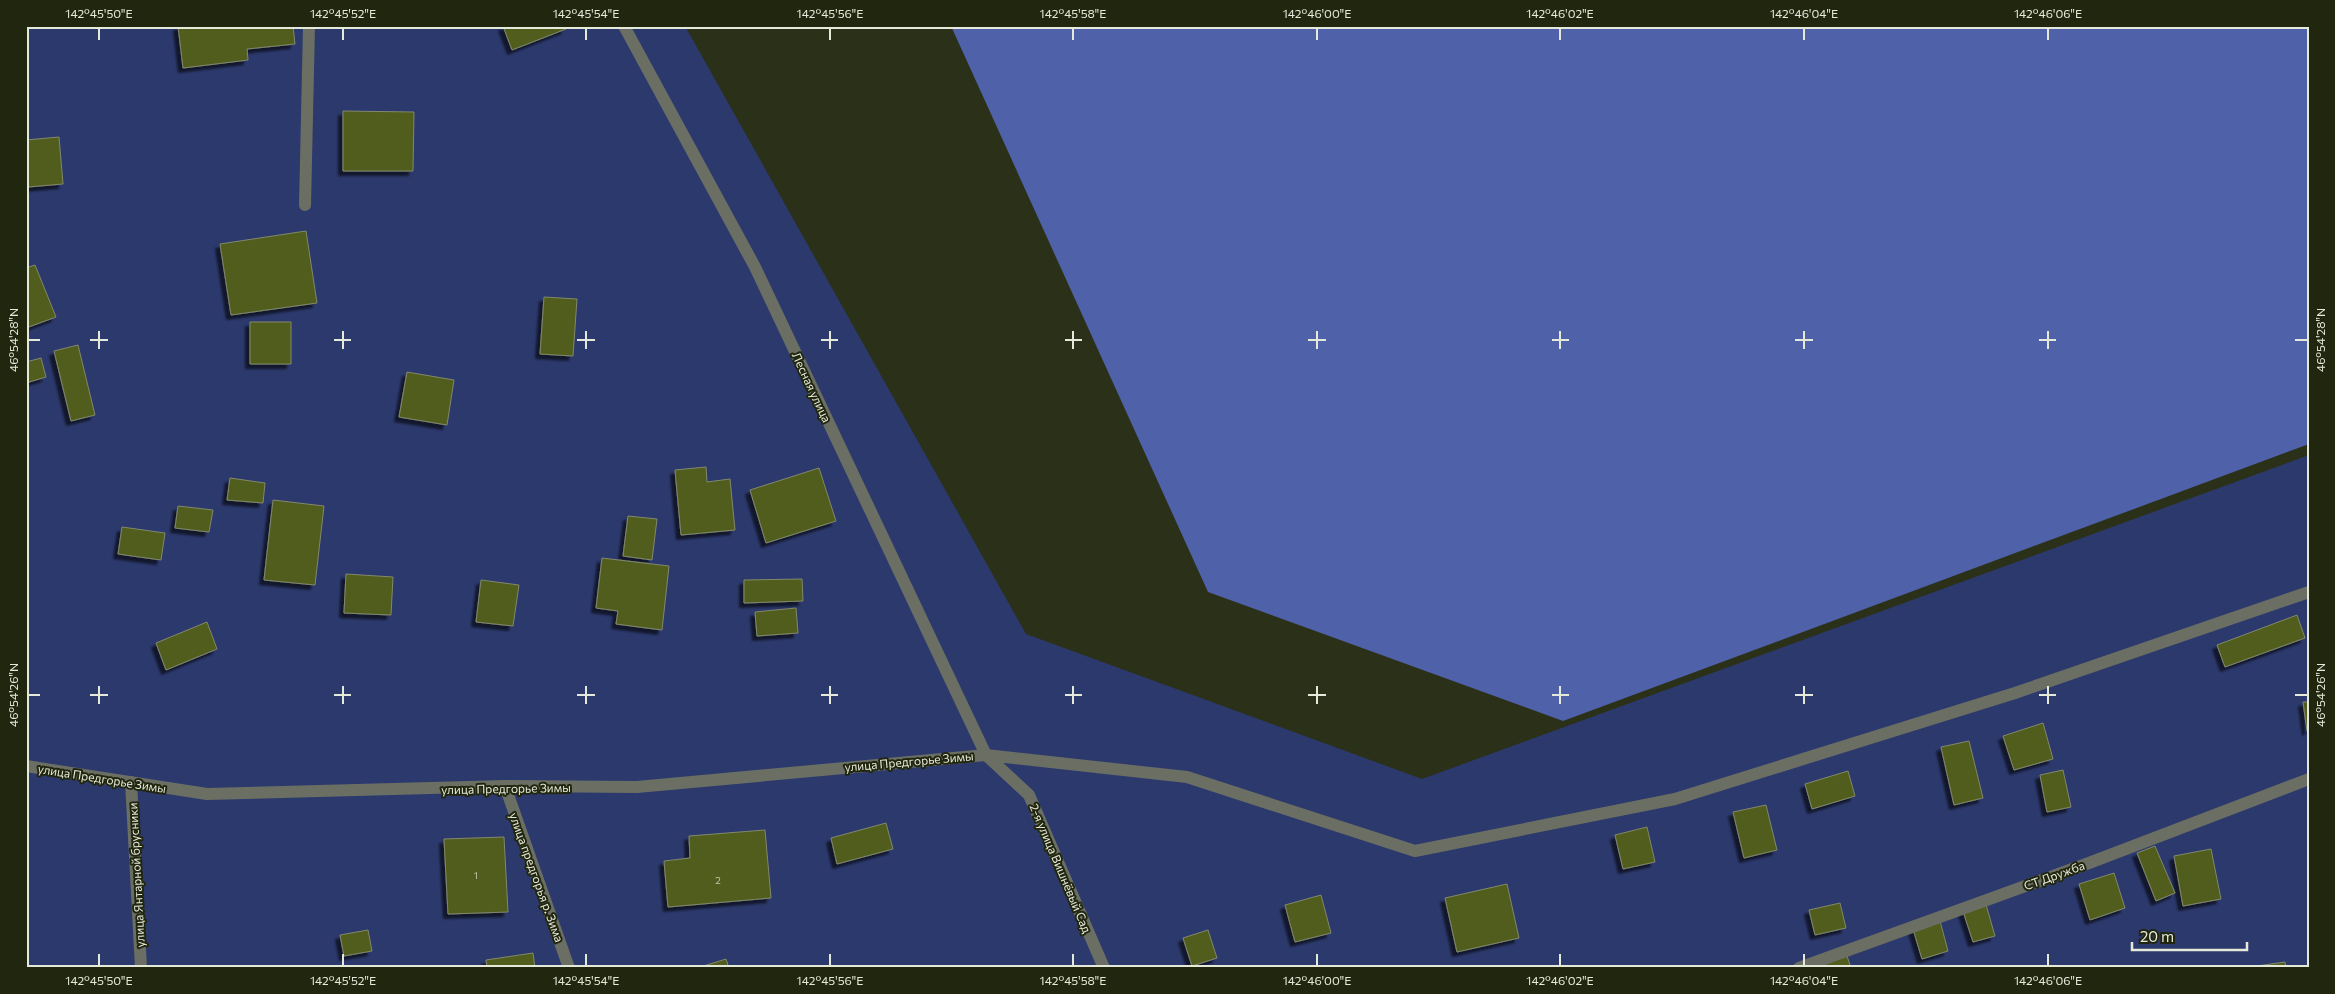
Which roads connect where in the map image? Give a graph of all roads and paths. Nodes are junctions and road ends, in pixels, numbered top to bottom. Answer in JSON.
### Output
{"nodes":[{"id":1,"x":309,"y":26,"type":"edge"},
{"id":2,"x":624,"y":26,"type":"edge"},
{"id":3,"x":305,"y":205,"type":"dead end"},
{"id":4,"x":2309,"y":592,"type":"edge"},
{"id":5,"x":986,"y":755,"type":"junction"},
{"id":6,"x":26,"y":766,"type":"edge"},
{"id":7,"x":2309,"y":779,"type":"edge"},
{"id":8,"x":131,"y":782,"type":"junction"},
{"id":9,"x":505,"y":786,"type":"junction"},
{"id":10,"x":141,"y":968,"type":"edge"},
{"id":11,"x":569,"y":968,"type":"edge"},
{"id":12,"x":1104,"y":968,"type":"edge"},
{"id":13,"x":1799,"y":968,"type":"edge"}],
"edges":[{"from":1,"to":3,"type":"street"},
{"from":2,"to":5,"type":"street","name":"Лесная улица"},
{"from":4,"to":5,"type":"street","name":"улица Предгорье Зимы"},
{"from":5,"to":9,"type":"street","name":"улица Предгорье Зимы"},
{"from":5,"to":12,"type":"street","name":"2-я улица Вишнёвый Сад"},
{"from":6,"to":8,"type":"street","name":"улица Предгорье Зимы"},
{"from":7,"to":13,"type":"street","name":"СТ Дружба"},
{"from":8,"to":9,"type":"street","name":"улица Предгорье Зимы"},
{"from":8,"to":10,"type":"street","name":"улица Янтарной брусники"},
{"from":9,"to":11,"type":"street","name":"улица предгорья р. Зима"}]}
